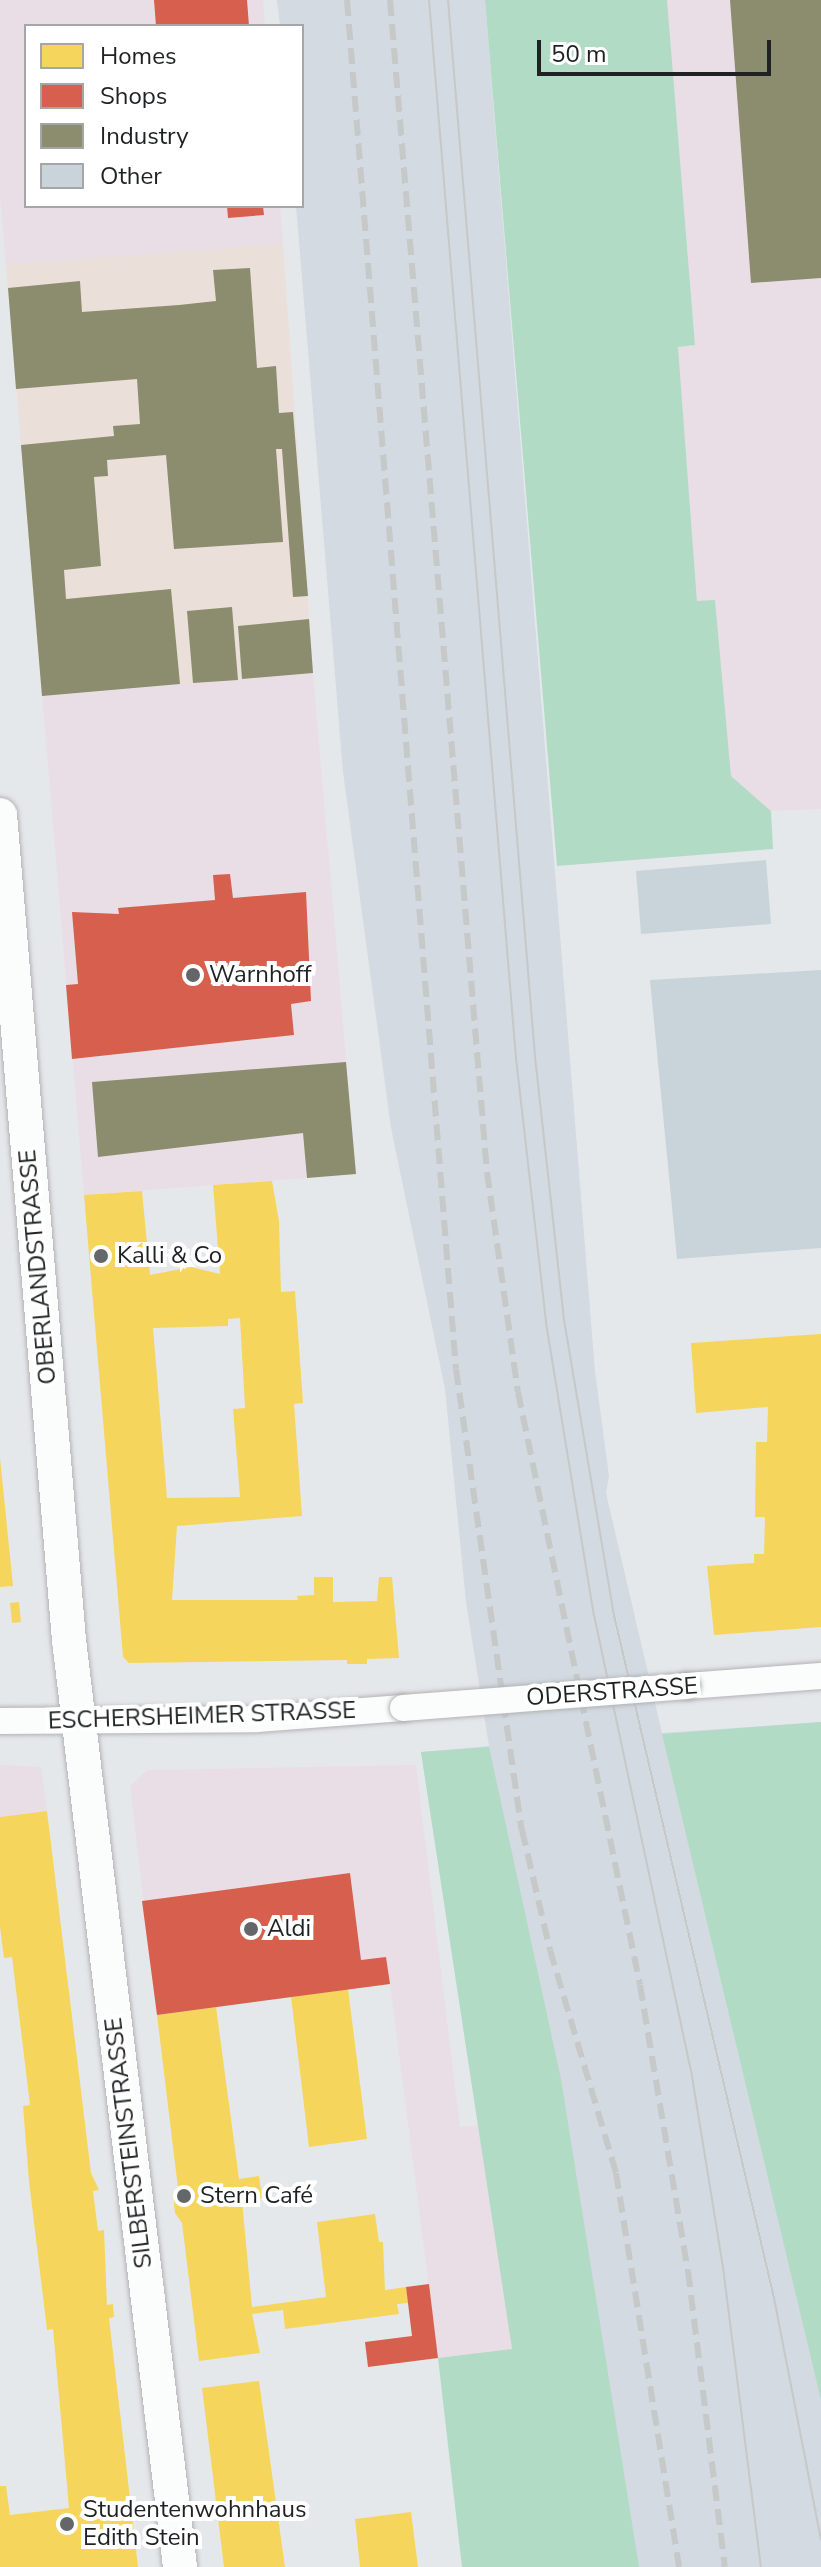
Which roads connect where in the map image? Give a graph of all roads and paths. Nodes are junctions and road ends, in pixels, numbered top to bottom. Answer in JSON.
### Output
{"nodes":[{"id":1,"x":0,"y":815,"type":"edge"},
{"id":2,"x":12,"y":1103,"type":"edge"},
{"id":3,"x":821,"y":1676,"type":"edge"},
{"id":4,"x":403,"y":1708,"type":"joint"},
{"id":5,"x":77,"y":1719,"type":"junction"},
{"id":6,"x":0,"y":1721,"type":"edge"},
{"id":7,"x":180,"y":2567,"type":"edge"}],
"edges":[{"from":1,"to":2,"type":"street","name":"OBERLANDSTRASSE"},
{"from":2,"to":5,"type":"street","name":"OBERLANDSTRASSE"},
{"from":3,"to":4,"type":"street","name":"ODERSTRASSE","bridge":true},
{"from":4,"to":5,"type":"street","name":"ESCHERSHEIMER STRASSE"},
{"from":5,"to":6,"type":"street","name":"ESCHERSHEIMER STRASSE"},
{"from":5,"to":7,"type":"street","name":"SILBERSTEINSTRASSE"}]}
